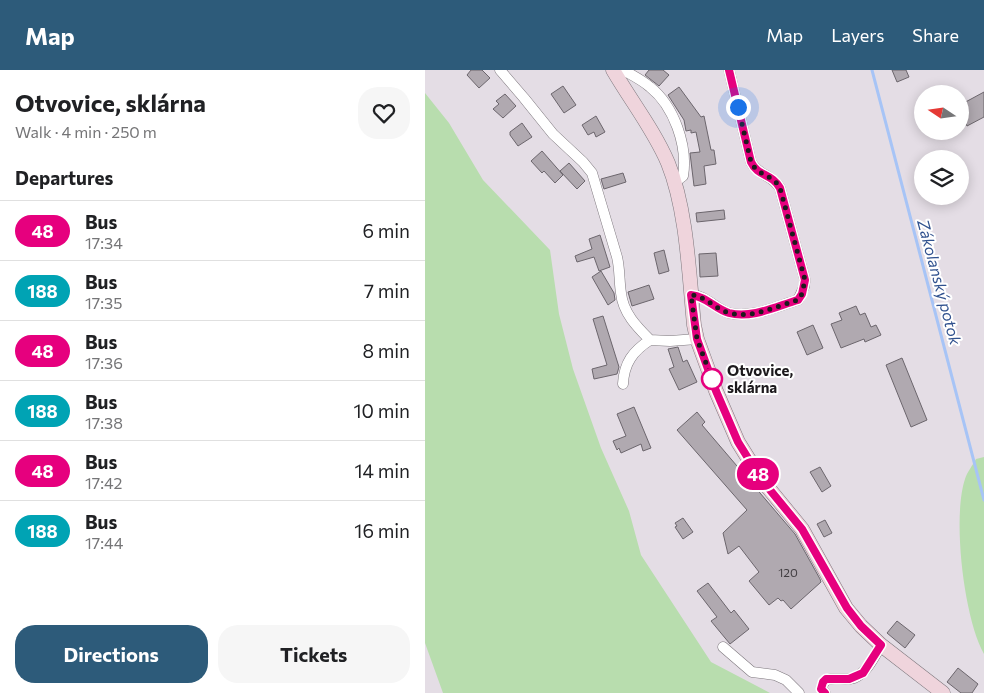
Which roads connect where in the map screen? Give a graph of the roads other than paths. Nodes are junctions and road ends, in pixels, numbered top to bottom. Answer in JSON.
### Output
{"nodes":[{"id":1,"x":500,"y":70,"type":"edge"},
{"id":2,"x":729,"y":70,"type":"edge"},
{"id":3,"x":619,"y":72,"type":"edge"},
{"id":4,"x":674,"y":182,"type":"junction"},
{"id":5,"x":691,"y":295,"type":"junction"},
{"id":6,"x":697,"y":339,"type":"junction"},
{"id":7,"x":650,"y":340,"type":"junction"},
{"id":8,"x":623,"y":384,"type":"dead end"},
{"id":9,"x":881,"y":645,"type":"junction"},
{"id":10,"x":723,"y":647,"type":"dead end"},
{"id":11,"x":799,"y":693,"type":"edge"},
{"id":12,"x":825,"y":693,"type":"edge"},
{"id":13,"x":943,"y":693,"type":"edge"}],
"edges":[{"from":1,"to":7,"type":"street"},
{"from":2,"to":5,"type":"street"},
{"from":3,"to":4,"type":"main road"},
{"from":3,"to":4,"type":"street"},
{"from":4,"to":5,"type":"main road"},
{"from":5,"to":6,"type":"main road"},
{"from":6,"to":7,"type":"street"},
{"from":6,"to":9,"type":"main road"},
{"from":7,"to":8,"type":"street"},
{"from":9,"to":12,"type":"street"},
{"from":9,"to":13,"type":"main road"},
{"from":10,"to":11,"type":"street"}]}
